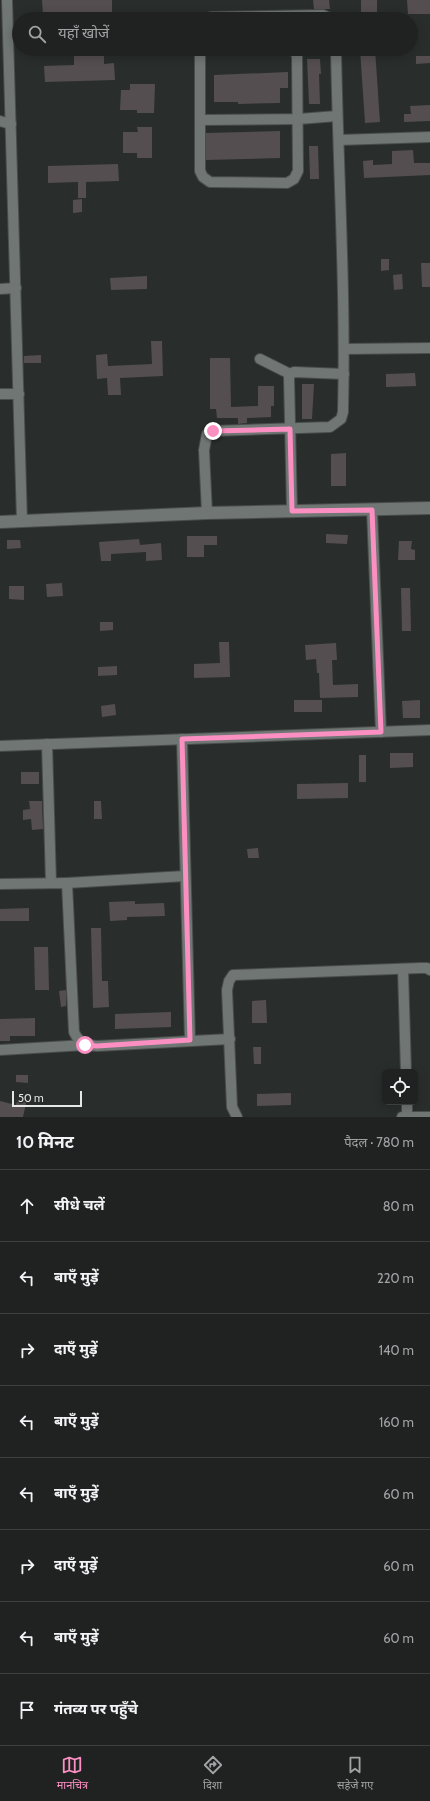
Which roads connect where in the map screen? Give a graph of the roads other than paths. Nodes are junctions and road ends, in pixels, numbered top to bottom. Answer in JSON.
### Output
{"nodes":[{"id":1,"x":7,"y":0,"type":"edge"},
{"id":2,"x":200,"y":56,"type":"edge"},
{"id":3,"x":297,"y":56,"type":"edge"},
{"id":4,"x":336,"y":56,"type":"edge"},
{"id":5,"x":10,"y":83,"type":"junction"},
{"id":6,"x":0,"y":89,"type":"edge"},
{"id":7,"x":337,"y":116,"type":"junction"},
{"id":8,"x":299,"y":119,"type":"junction"},
{"id":9,"x":0,"y":120,"type":"edge"},
{"id":10,"x":201,"y":120,"type":"junction"},
{"id":11,"x":11,"y":124,"type":"junction"},
{"id":12,"x":430,"y":137,"type":"edge"},
{"id":13,"x":339,"y":140,"type":"junction"},
{"id":14,"x":16,"y":288,"type":"junction"},
{"id":15,"x":0,"y":289,"type":"edge"},
{"id":16,"x":430,"y":348,"type":"edge"},
{"id":17,"x":344,"y":349,"type":"junction"},
{"id":18,"x":260,"y":359,"type":"dead end"},
{"id":19,"x":290,"y":374,"type":"junction"},
{"id":20,"x":344,"y":374,"type":"junction"},
{"id":21,"x":0,"y":394,"type":"edge"},
{"id":22,"x":19,"y":394,"type":"junction"},
{"id":23,"x":290,"y":429,"type":"junction"},
{"id":24,"x":430,"y":508,"type":"edge"},
{"id":25,"x":372,"y":510,"type":"junction"},
{"id":26,"x":292,"y":511,"type":"junction"},
{"id":27,"x":207,"y":514,"type":"junction"},
{"id":28,"x":0,"y":522,"type":"edge"},
{"id":29,"x":22,"y":522,"type":"junction"},
{"id":30,"x":430,"y":730,"type":"edge"},
{"id":31,"x":381,"y":732,"type":"junction"},
{"id":32,"x":182,"y":739,"type":"junction"},
{"id":33,"x":47,"y":744,"type":"junction"},
{"id":34,"x":0,"y":746,"type":"edge"},
{"id":35,"x":185,"y":876,"type":"junction"},
{"id":36,"x":51,"y":883,"type":"junction"},
{"id":37,"x":66,"y":883,"type":"junction"},
{"id":38,"x":0,"y":884,"type":"edge"},
{"id":39,"x":403,"y":969,"type":"junction"},
{"id":40,"x":430,"y":970,"type":"edge"},
{"id":41,"x":230,"y":1039,"type":"junction"},
{"id":42,"x":190,"y":1040,"type":"junction"},
{"id":43,"x":85,"y":1045,"type":"junction"},
{"id":44,"x":0,"y":1050,"type":"edge"},
{"id":45,"x":406,"y":1069,"type":"edge"},
{"id":46,"x":407,"y":1105,"type":"edge"},
{"id":47,"x":236,"y":1117,"type":"edge"},
{"id":48,"x":402,"y":1117,"type":"edge"},
{"id":49,"x":407,"y":1117,"type":"edge"},
{"id":50,"x":430,"y":1117,"type":"edge"}],
"edges":[{"from":1,"to":5,"type":"street"},
{"from":2,"to":10,"type":"street"},
{"from":3,"to":8,"type":"street"},
{"from":4,"to":7,"type":"street"},
{"from":5,"to":6,"type":"street"},
{"from":5,"to":11,"type":"street"},
{"from":7,"to":8,"type":"street"},
{"from":7,"to":13,"type":"street"},
{"from":8,"to":10,"type":"street"},
{"from":8,"to":10,"type":"street"},
{"from":9,"to":11,"type":"street"},
{"from":11,"to":14,"type":"street"},
{"from":12,"to":13,"type":"street"},
{"from":13,"to":17,"type":"street"},
{"from":14,"to":15,"type":"street"},
{"from":14,"to":22,"type":"street"},
{"from":16,"to":17,"type":"street"},
{"from":17,"to":20,"type":"street"},
{"from":18,"to":19,"type":"street"},
{"from":19,"to":20,"type":"street"},
{"from":19,"to":23,"type":"street"},
{"from":20,"to":23,"type":"street"},
{"from":21,"to":22,"type":"street"},
{"from":22,"to":29,"type":"street"},
{"from":23,"to":26,"type":"street"},
{"from":23,"to":27,"type":"street"},
{"from":24,"to":25,"type":"street"},
{"from":25,"to":26,"type":"street"},
{"from":25,"to":31,"type":"street"},
{"from":26,"to":27,"type":"street"},
{"from":27,"to":29,"type":"street"},
{"from":28,"to":29,"type":"street"},
{"from":30,"to":31,"type":"street"},
{"from":31,"to":32,"type":"street"},
{"from":32,"to":33,"type":"street"},
{"from":32,"to":35,"type":"street"},
{"from":33,"to":34,"type":"street"},
{"from":33,"to":36,"type":"street"},
{"from":35,"to":37,"type":"street"},
{"from":35,"to":42,"type":"street"},
{"from":36,"to":37,"type":"street"},
{"from":36,"to":38,"type":"street"},
{"from":37,"to":43,"type":"street"},
{"from":39,"to":40,"type":"street"},
{"from":39,"to":41,"type":"street"},
{"from":39,"to":45,"type":"street"},
{"from":41,"to":42,"type":"street"},
{"from":41,"to":47,"type":"street"},
{"from":42,"to":43,"type":"street"},
{"from":43,"to":44,"type":"street"},
{"from":46,"to":49,"type":"street"},
{"from":48,"to":49,"type":"street"},
{"from":49,"to":50,"type":"street"}]}
